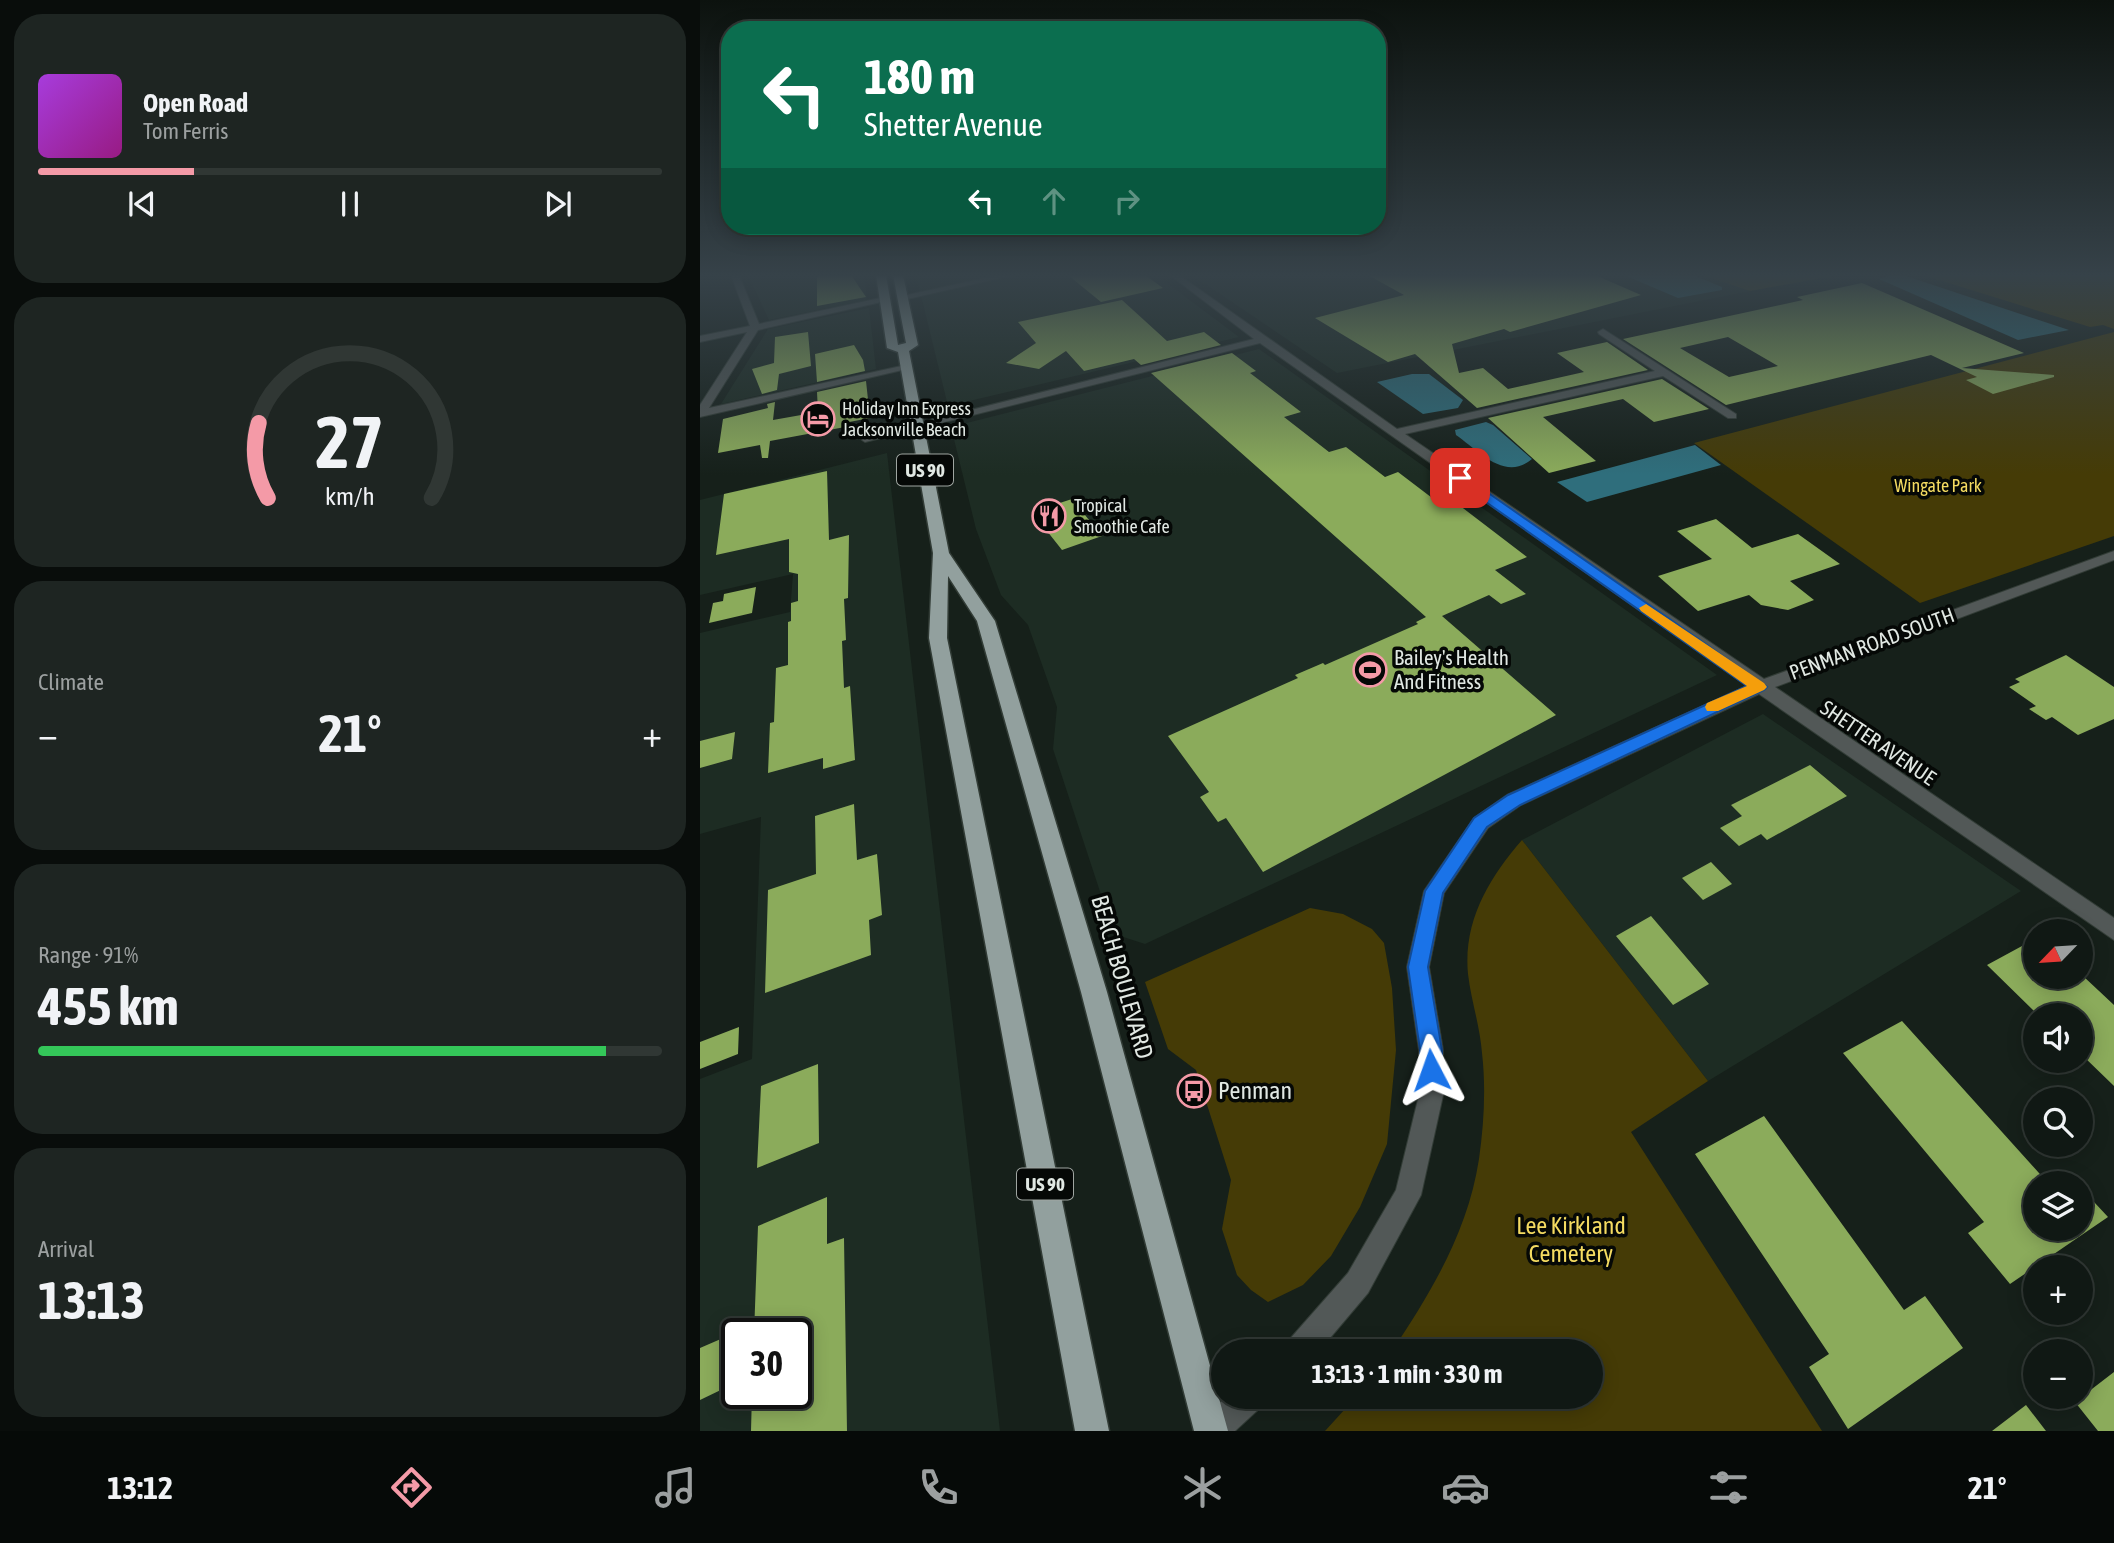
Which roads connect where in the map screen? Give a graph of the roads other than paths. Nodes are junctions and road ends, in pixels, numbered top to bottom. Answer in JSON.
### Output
{"nodes":[{"id":1,"x":746,"y":342,"type":"edge"},
{"id":2,"x":892,"y":342,"type":"edge"},
{"id":3,"x":911,"y":342,"type":"edge"},
{"id":4,"x":1254,"y":342,"type":"edge"},
{"id":5,"x":1264,"y":342,"type":"edge"},
{"id":6,"x":1618,"y":342,"type":"edge"},
{"id":7,"x":904,"y":349,"type":"junction"},
{"id":8,"x":906,"y":368,"type":"junction"},
{"id":9,"x":1664,"y":372,"type":"junction"},
{"id":10,"x":700,"y":414,"type":"edge"},
{"id":11,"x":1732,"y":416,"type":"dead end"},
{"id":12,"x":917,"y":425,"type":"junction"},
{"id":13,"x":1394,"y":433,"type":"junction"},
{"id":14,"x":865,"y":438,"type":"dead end"},
{"id":15,"x":941,"y":553,"type":"junction"},
{"id":16,"x":2114,"y":555,"type":"edge"},
{"id":17,"x":1759,"y":687,"type":"junction"},
{"id":18,"x":2114,"y":930,"type":"edge"},
{"id":19,"x":1310,"y":1339,"type":"edge"},
{"id":20,"x":1236,"y":1409,"type":"edge"},
{"id":21,"x":1092,"y":1431,"type":"edge"},
{"id":22,"x":1212,"y":1431,"type":"edge"}],
"edges":[{"from":1,"to":10,"type":"street"},
{"from":2,"to":7,"type":"highway","number":"US 90"},
{"from":3,"to":7,"type":"highway","number":"US 90"},
{"from":4,"to":12,"type":"street"},
{"from":5,"to":13,"type":"street","name":"SHETTER AVENUE"},
{"from":6,"to":9,"type":"street"},
{"from":7,"to":8,"type":"highway","number":"US 90"},
{"from":8,"to":10,"type":"street"},
{"from":8,"to":12,"type":"highway","number":"US 90"},
{"from":9,"to":11,"type":"street"},
{"from":9,"to":13,"type":"street"},
{"from":12,"to":14,"type":"street"},
{"from":12,"to":15,"type":"highway","number":"US 90"},
{"from":13,"to":17,"type":"street","name":"SHETTER AVENUE"},
{"from":15,"to":21,"type":"highway","number":"US 90"},
{"from":15,"to":22,"type":"highway","name":"BEACH BOULEVARD","number":"US 90"},
{"from":16,"to":17,"type":"street","name":"PENMAN ROAD SOUTH"},
{"from":17,"to":18,"type":"street","name":"SHETTER AVENUE"},
{"from":17,"to":19,"type":"street","name":"PENMAN ROAD SOUTH"},
{"from":20,"to":22,"type":"street"}]}
